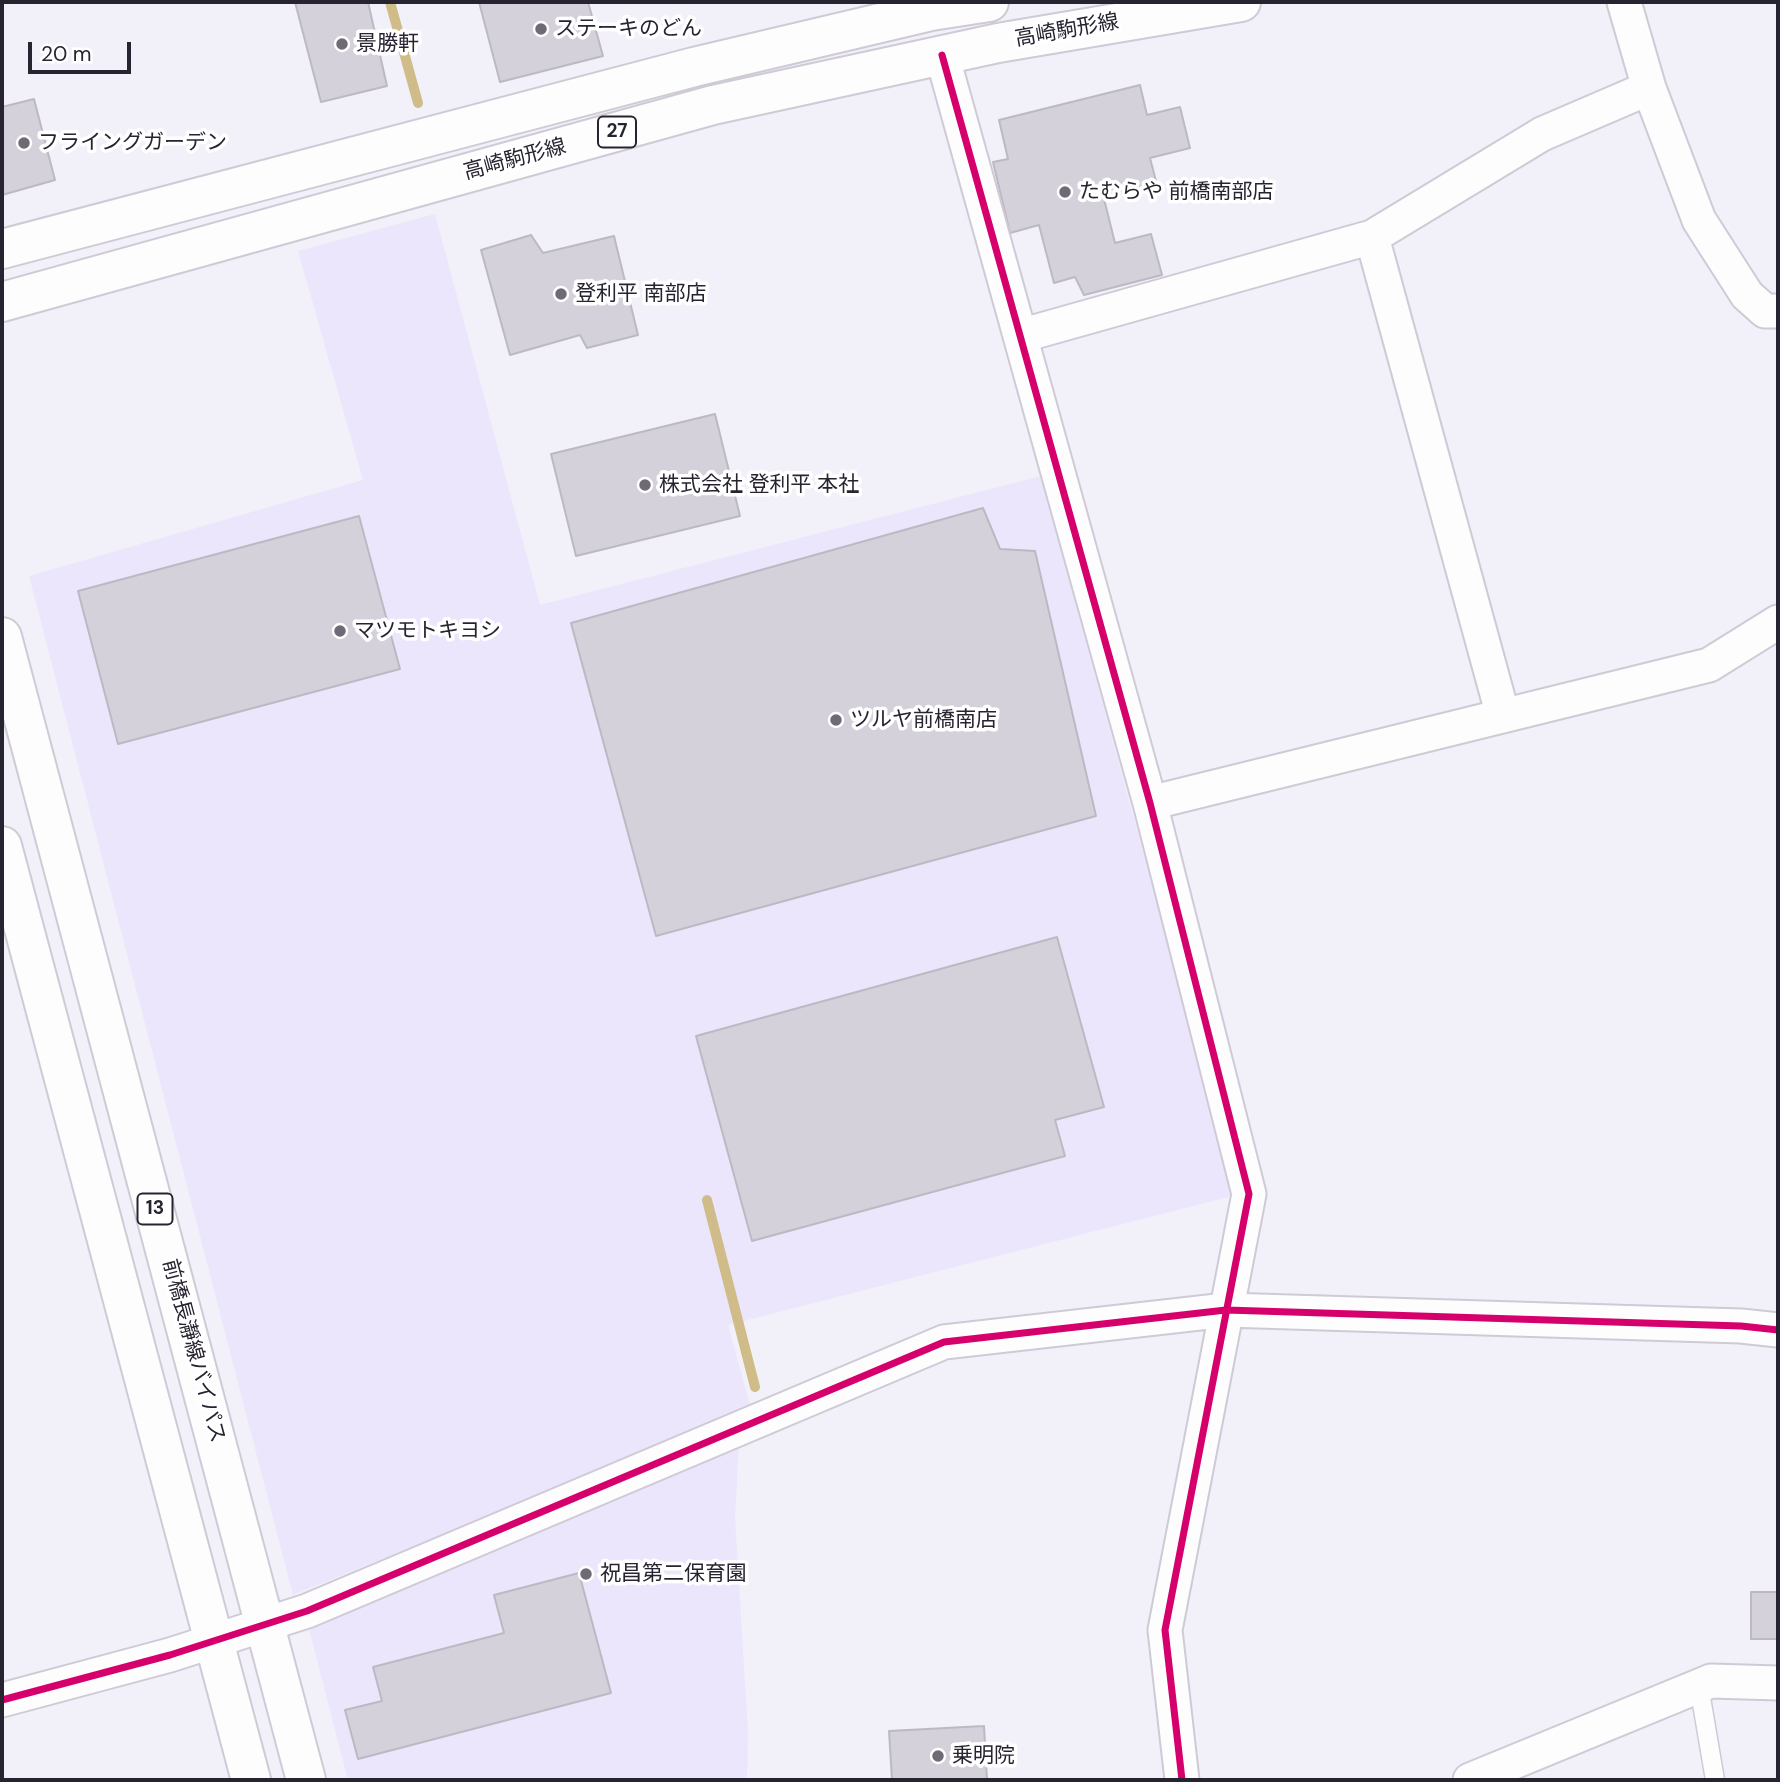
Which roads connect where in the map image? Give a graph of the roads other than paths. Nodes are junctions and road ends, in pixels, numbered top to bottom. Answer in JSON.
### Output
{"nodes":[{"id":1,"x":989,"y":2,"type":"edge"},
{"id":2,"x":1241,"y":2,"type":"edge"},
{"id":3,"x":1624,"y":2,"type":"edge"},
{"id":4,"x":930,"y":6,"type":"edge"},
{"id":5,"x":942,"y":55,"type":"junction"},
{"id":6,"x":1649,"y":88,"type":"junction"},
{"id":7,"x":1372,"y":237,"type":"junction"},
{"id":8,"x":2,"y":249,"type":"edge"},
{"id":9,"x":2,"y":302,"type":"edge"},
{"id":10,"x":1778,"y":311,"type":"edge"},
{"id":11,"x":1020,"y":336,"type":"junction"},
{"id":12,"x":1778,"y":622,"type":"edge"},
{"id":13,"x":2,"y":638,"type":"edge"},
{"id":14,"x":1503,"y":716,"type":"junction"},
{"id":15,"x":1150,"y":803,"type":"junction"},
{"id":16,"x":2,"y":846,"type":"edge"},
{"id":17,"x":1226,"y":1310,"type":"junction"},
{"id":18,"x":1778,"y":1330,"type":"edge"},
{"id":19,"x":266,"y":1624,"type":"junction"},
{"id":20,"x":214,"y":1639,"type":"junction"},
{"id":21,"x":1778,"y":1683,"type":"edge"},
{"id":22,"x":1699,"y":1686,"type":"junction"},
{"id":23,"x":2,"y":1700,"type":"edge"},
{"id":24,"x":251,"y":1780,"type":"edge"},
{"id":25,"x":306,"y":1780,"type":"edge"},
{"id":26,"x":1182,"y":1780,"type":"edge"},
{"id":27,"x":1470,"y":1780,"type":"edge"},
{"id":28,"x":1714,"y":1780,"type":"edge"}],
"edges":[{"from":1,"to":4,"type":"main road","number":"27"},
{"from":2,"to":5,"type":"main road","name":"高崎駒形線","number":"27"},
{"from":3,"to":6,"type":"street"},
{"from":4,"to":8,"type":"main road","number":"27"},
{"from":5,"to":9,"type":"main road","name":"高崎駒形線","number":"27"},
{"from":5,"to":11,"type":"street"},
{"from":6,"to":7,"type":"street"},
{"from":6,"to":10,"type":"street"},
{"from":7,"to":11,"type":"street"},
{"from":7,"to":14,"type":"street"},
{"from":11,"to":15,"type":"street"},
{"from":12,"to":14,"type":"street"},
{"from":13,"to":19,"type":"main road","name":"前橋長瀞線バイパス","number":"13"},
{"from":14,"to":15,"type":"street"},
{"from":15,"to":17,"type":"street"},
{"from":16,"to":20,"type":"main road"},
{"from":17,"to":18,"type":"street"},
{"from":17,"to":19,"type":"street"},
{"from":17,"to":26,"type":"street"},
{"from":19,"to":20,"type":"street"},
{"from":19,"to":25,"type":"main road","name":"前橋長瀞線バイパス","number":"13"},
{"from":20,"to":23,"type":"street"},
{"from":20,"to":24,"type":"main road"},
{"from":21,"to":22,"type":"street"},
{"from":22,"to":27,"type":"street"},
{"from":22,"to":28,"type":"lane"}]}
